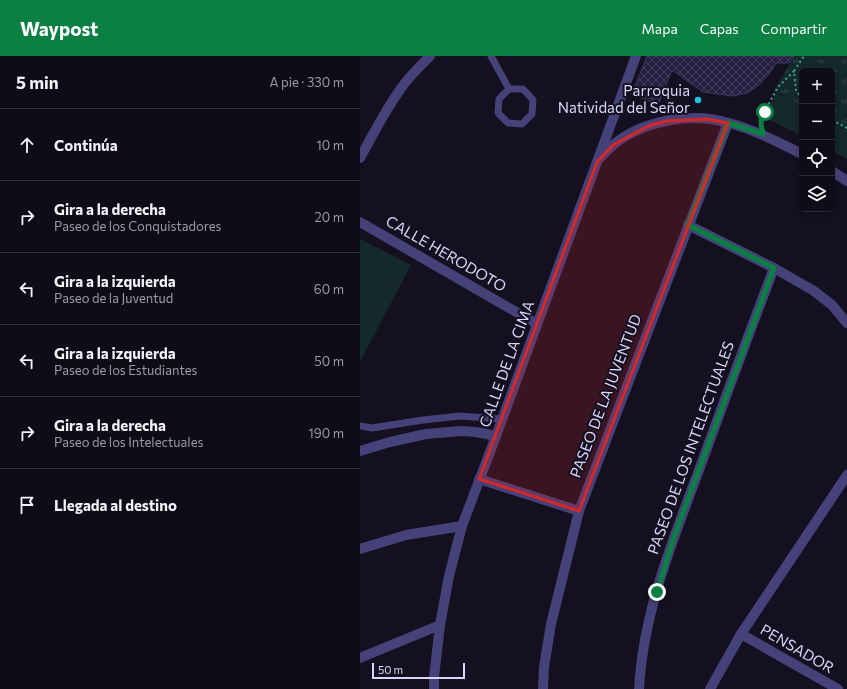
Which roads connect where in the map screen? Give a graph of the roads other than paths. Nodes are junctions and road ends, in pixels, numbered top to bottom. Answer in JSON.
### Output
{"nodes":[{"id":1,"x":430,"y":56,"type":"edge"},
{"id":2,"x":491,"y":56,"type":"edge"},
{"id":3,"x":636,"y":56,"type":"edge"},
{"id":4,"x":509,"y":89,"type":"junction"},
{"id":5,"x":728,"y":123,"type":"junction"},
{"id":6,"x":799,"y":152,"type":"edge"},
{"id":7,"x":360,"y":158,"type":"edge"},
{"id":8,"x":597,"y":162,"type":"junction"},
{"id":9,"x":835,"y":173,"type":"edge"},
{"id":10,"x":847,"y":181,"type":"edge"},
{"id":11,"x":360,"y":222,"type":"edge"},
{"id":12,"x":688,"y":225,"type":"junction"},
{"id":13,"x":774,"y":268,"type":"junction"},
{"id":14,"x":847,"y":322,"type":"edge"},
{"id":15,"x":537,"y":324,"type":"junction"},
{"id":16,"x":502,"y":419,"type":"junction"},
{"id":17,"x":360,"y":426,"type":"edge"},
{"id":18,"x":496,"y":436,"type":"junction"},
{"id":19,"x":360,"y":451,"type":"edge"},
{"id":20,"x":847,"y":475,"type":"edge"},
{"id":21,"x":479,"y":479,"type":"junction"},
{"id":22,"x":578,"y":511,"type":"junction"},
{"id":23,"x":462,"y":526,"type":"junction"},
{"id":24,"x":360,"y":549,"type":"edge"},
{"id":25,"x":440,"y":625,"type":"junction"},
{"id":26,"x":741,"y":634,"type":"junction"},
{"id":27,"x":360,"y":658,"type":"edge"},
{"id":28,"x":434,"y":689,"type":"edge"},
{"id":29,"x":543,"y":689,"type":"edge"},
{"id":30,"x":639,"y":689,"type":"edge"},
{"id":31,"x":710,"y":689,"type":"edge"},
{"id":32,"x":838,"y":689,"type":"edge"}],
"edges":[{"from":1,"to":7,"type":"street"},
{"from":2,"to":4,"type":"lane"},
{"from":3,"to":8,"type":"street","name":"CALLE DE LA CIMA"},
{"from":4,"to":4,"type":"lane"},
{"from":5,"to":6,"type":"street"},
{"from":5,"to":8,"type":"street"},
{"from":5,"to":12,"type":"street","name":"PASEO DE LA JUVENTUD"},
{"from":8,"to":15,"type":"street","name":"CALLE DE LA CIMA"},
{"from":9,"to":10,"type":"street"},
{"from":11,"to":15,"type":"street","name":"CALLE HERODOTO"},
{"from":12,"to":13,"type":"street"},
{"from":12,"to":22,"type":"street","name":"PASEO DE LA JUVENTUD"},
{"from":13,"to":14,"type":"street"},
{"from":13,"to":30,"type":"street","name":"PASEO DE LOS INTELECTUALES"},
{"from":15,"to":16,"type":"street","name":"CALLE DE LA CIMA"},
{"from":16,"to":17,"type":"lane"},
{"from":16,"to":18,"type":"street","name":"CALLE DE LA CIMA"},
{"from":18,"to":19,"type":"street"},
{"from":18,"to":21,"type":"street","name":"CALLE DE LA CIMA"},
{"from":20,"to":26,"type":"street"},
{"from":21,"to":22,"type":"street"},
{"from":21,"to":23,"type":"street","name":"CALLE DE LA CIMA"},
{"from":22,"to":29,"type":"street","name":"PASEO DE LA JUVENTUD"},
{"from":23,"to":24,"type":"street"},
{"from":23,"to":25,"type":"street","name":"CALLE DE LA CIMA"},
{"from":25,"to":27,"type":"street"},
{"from":25,"to":28,"type":"street","name":"CALLE DE LA CIMA"},
{"from":26,"to":31,"type":"street"},
{"from":26,"to":32,"type":"street","name":"PENSADOR"}]}
